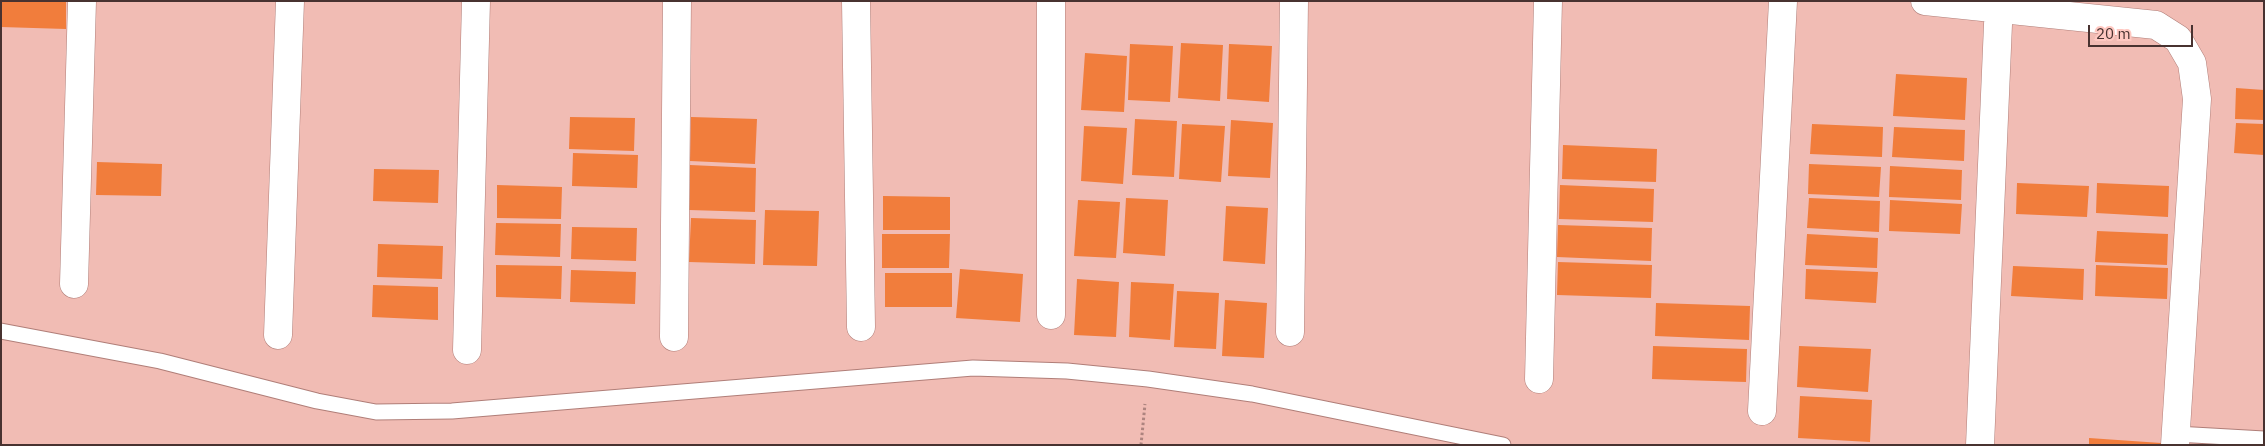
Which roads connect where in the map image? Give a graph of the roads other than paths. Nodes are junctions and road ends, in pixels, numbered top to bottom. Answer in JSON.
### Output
{"nodes":[{"id":1,"x":82,"y":1,"type":"edge"},
{"id":2,"x":290,"y":1,"type":"edge"},
{"id":3,"x":476,"y":1,"type":"edge"},
{"id":4,"x":677,"y":1,"type":"edge"},
{"id":5,"x":856,"y":1,"type":"edge"},
{"id":6,"x":1051,"y":1,"type":"edge"},
{"id":7,"x":1294,"y":1,"type":"edge"},
{"id":8,"x":1548,"y":1,"type":"edge"},
{"id":9,"x":1783,"y":1,"type":"edge"},
{"id":10,"x":1925,"y":1,"type":"edge"},
{"id":11,"x":1999,"y":4,"type":"edge"},
{"id":12,"x":74,"y":284,"type":"dead end"},
{"id":13,"x":1051,"y":315,"type":"dead end"},
{"id":14,"x":861,"y":327,"type":"dead end"},
{"id":15,"x":1,"y":331,"type":"edge"},
{"id":16,"x":1290,"y":332,"type":"dead end"},
{"id":17,"x":278,"y":335,"type":"dead end"},
{"id":18,"x":674,"y":337,"type":"dead end"},
{"id":19,"x":467,"y":350,"type":"dead end"},
{"id":20,"x":1539,"y":379,"type":"dead end"},
{"id":21,"x":1762,"y":411,"type":"dead end"},
{"id":22,"x":2176,"y":439,"type":"edge"},
{"id":23,"x":2264,"y":440,"type":"edge"},
{"id":24,"x":1503,"y":445,"type":"edge"},
{"id":25,"x":1980,"y":445,"type":"edge"}],
"edges":[{"from":1,"to":12,"type":"street"},
{"from":2,"to":17,"type":"street"},
{"from":3,"to":19,"type":"street"},
{"from":4,"to":18,"type":"street"},
{"from":5,"to":14,"type":"street"},
{"from":6,"to":13,"type":"street"},
{"from":7,"to":16,"type":"street"},
{"from":8,"to":20,"type":"street"},
{"from":9,"to":21,"type":"street"},
{"from":10,"to":11,"type":"street"},
{"from":11,"to":22,"type":"street"},
{"from":11,"to":25,"type":"street"},
{"from":15,"to":24,"type":"lane"},
{"from":22,"to":23,"type":"lane"}]}
